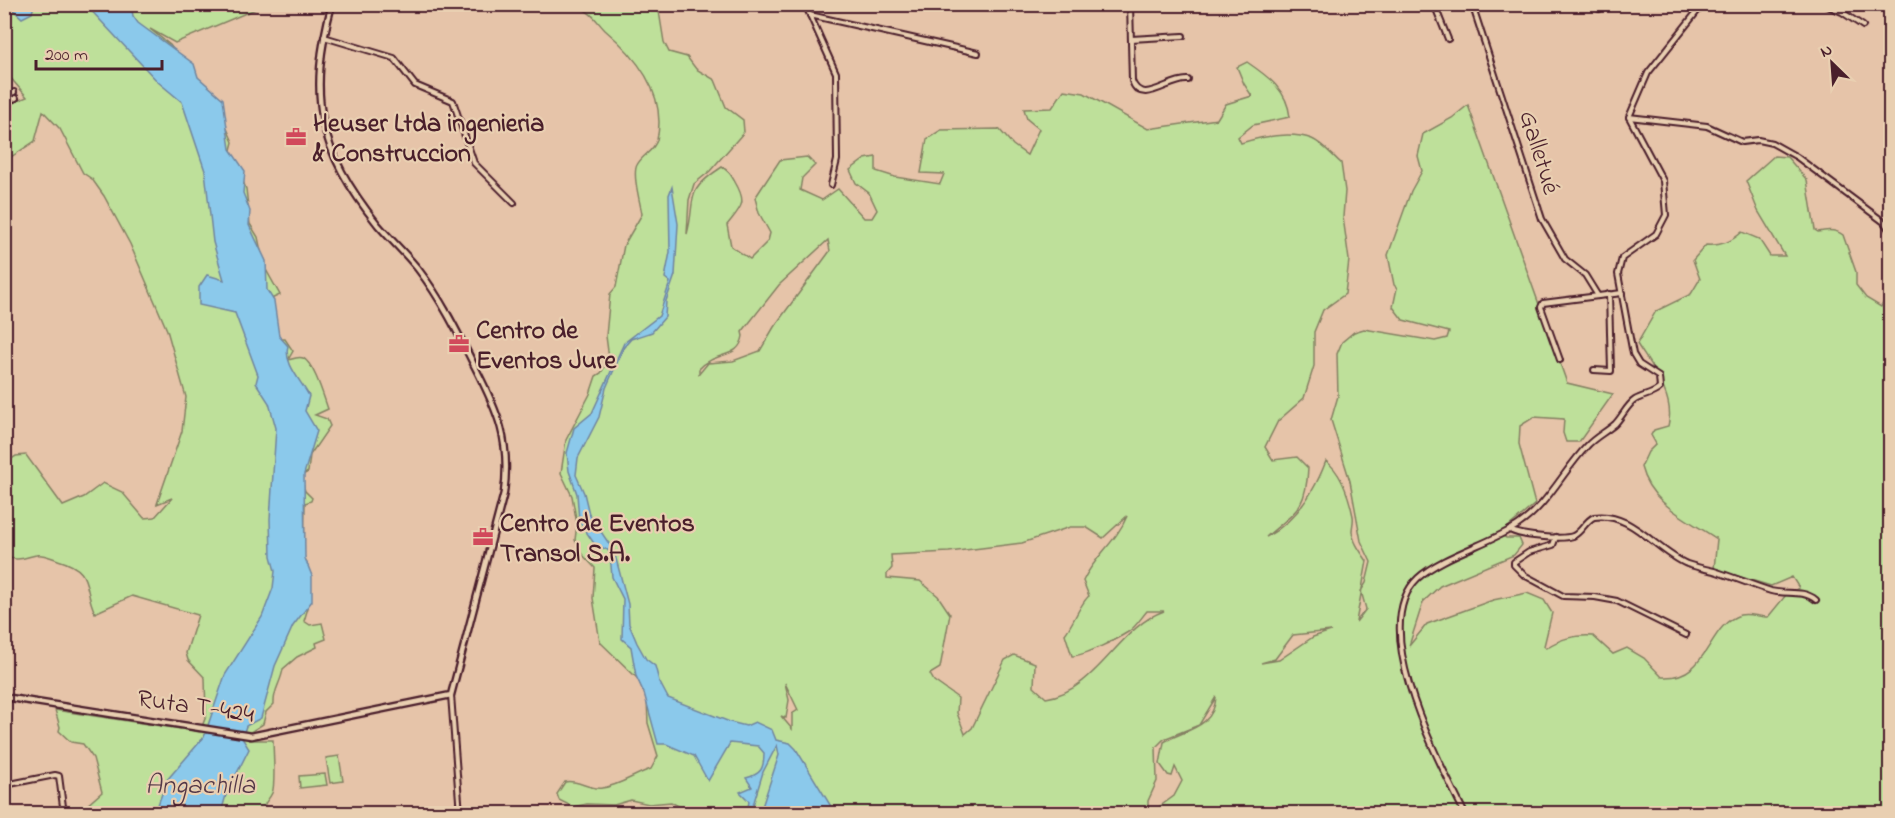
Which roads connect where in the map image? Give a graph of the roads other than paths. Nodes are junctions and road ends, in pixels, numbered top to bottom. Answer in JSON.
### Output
{"nodes":[{"id":1,"x":332,"y":4,"type":"edge"},
{"id":2,"x":805,"y":4,"type":"edge"},
{"id":3,"x":1130,"y":4,"type":"edge"},
{"id":4,"x":1434,"y":4,"type":"edge"},
{"id":5,"x":1472,"y":4,"type":"edge"},
{"id":6,"x":1592,"y":4,"type":"edge"},
{"id":7,"x":1608,"y":4,"type":"edge"},
{"id":8,"x":1703,"y":4,"type":"edge"},
{"id":9,"x":1823,"y":4,"type":"edge"},
{"id":10,"x":809,"y":15,"type":"junction"},
{"id":11,"x":1863,"y":26,"type":"dead end"},
{"id":12,"x":1183,"y":36,"type":"dead end"},
{"id":13,"x":324,"y":37,"type":"junction"},
{"id":14,"x":1131,"y":39,"type":"junction"},
{"id":15,"x":1448,"y":39,"type":"dead end"},
{"id":16,"x":978,"y":52,"type":"dead end"},
{"id":17,"x":1188,"y":80,"type":"dead end"},
{"id":18,"x":14,"y":92,"type":"dead end"},
{"id":19,"x":4,"y":96,"type":"edge"},
{"id":20,"x":16,"y":98,"type":"dead end"},
{"id":21,"x":4,"y":103,"type":"edge"},
{"id":22,"x":1629,"y":117,"type":"junction"},
{"id":23,"x":831,"y":185,"type":"dead end"},
{"id":24,"x":514,"y":203,"type":"dead end"},
{"id":25,"x":1890,"y":231,"type":"edge"},
{"id":26,"x":1622,"y":293,"type":"junction"},
{"id":27,"x":1609,"y":294,"type":"junction"},
{"id":28,"x":1598,"y":296,"type":"junction"},
{"id":29,"x":1560,"y":360,"type":"dead end"},
{"id":30,"x":1594,"y":370,"type":"dead end"},
{"id":31,"x":1510,"y":530,"type":"junction"},
{"id":32,"x":1556,"y":537,"type":"junction"},
{"id":33,"x":1816,"y":600,"type":"dead end"},
{"id":34,"x":1686,"y":635,"type":"dead end"},
{"id":35,"x":451,"y":695,"type":"junction"},
{"id":36,"x":4,"y":697,"type":"edge"},
{"id":37,"x":4,"y":769,"type":"edge"},
{"id":38,"x":6,"y":785,"type":"edge"},
{"id":39,"x":4,"y":792,"type":"edge"},
{"id":40,"x":64,"y":813,"type":"edge"},
{"id":41,"x":460,"y":813,"type":"edge"},
{"id":42,"x":1465,"y":813,"type":"edge"}],
"edges":[{"from":1,"to":13,"type":"street"},
{"from":2,"to":10,"type":"street"},
{"from":3,"to":14,"type":"street"},
{"from":4,"to":15,"type":"street"},
{"from":5,"to":28,"type":"street","name":"Galletué"},
{"from":6,"to":7,"type":"street"},
{"from":8,"to":22,"type":"street"},
{"from":9,"to":11,"type":"street"},
{"from":10,"to":16,"type":"street"},
{"from":10,"to":23,"type":"street"},
{"from":12,"to":14,"type":"street"},
{"from":13,"to":24,"type":"street"},
{"from":13,"to":35,"type":"street"},
{"from":14,"to":17,"type":"street"},
{"from":18,"to":19,"type":"street"},
{"from":20,"to":21,"type":"street"},
{"from":22,"to":25,"type":"street"},
{"from":22,"to":26,"type":"street"},
{"from":26,"to":27,"type":"street"},
{"from":26,"to":31,"type":"street"},
{"from":27,"to":28,"type":"street"},
{"from":27,"to":30,"type":"street"},
{"from":28,"to":29,"type":"street"},
{"from":31,"to":32,"type":"street"},
{"from":31,"to":42,"type":"street"},
{"from":32,"to":33,"type":"street"},
{"from":32,"to":34,"type":"street"},
{"from":35,"to":36,"type":"street","name":"Ruta T-424"},
{"from":35,"to":41,"type":"street"},
{"from":37,"to":38,"type":"street"},
{"from":38,"to":39,"type":"street"},
{"from":38,"to":40,"type":"street"}]}
